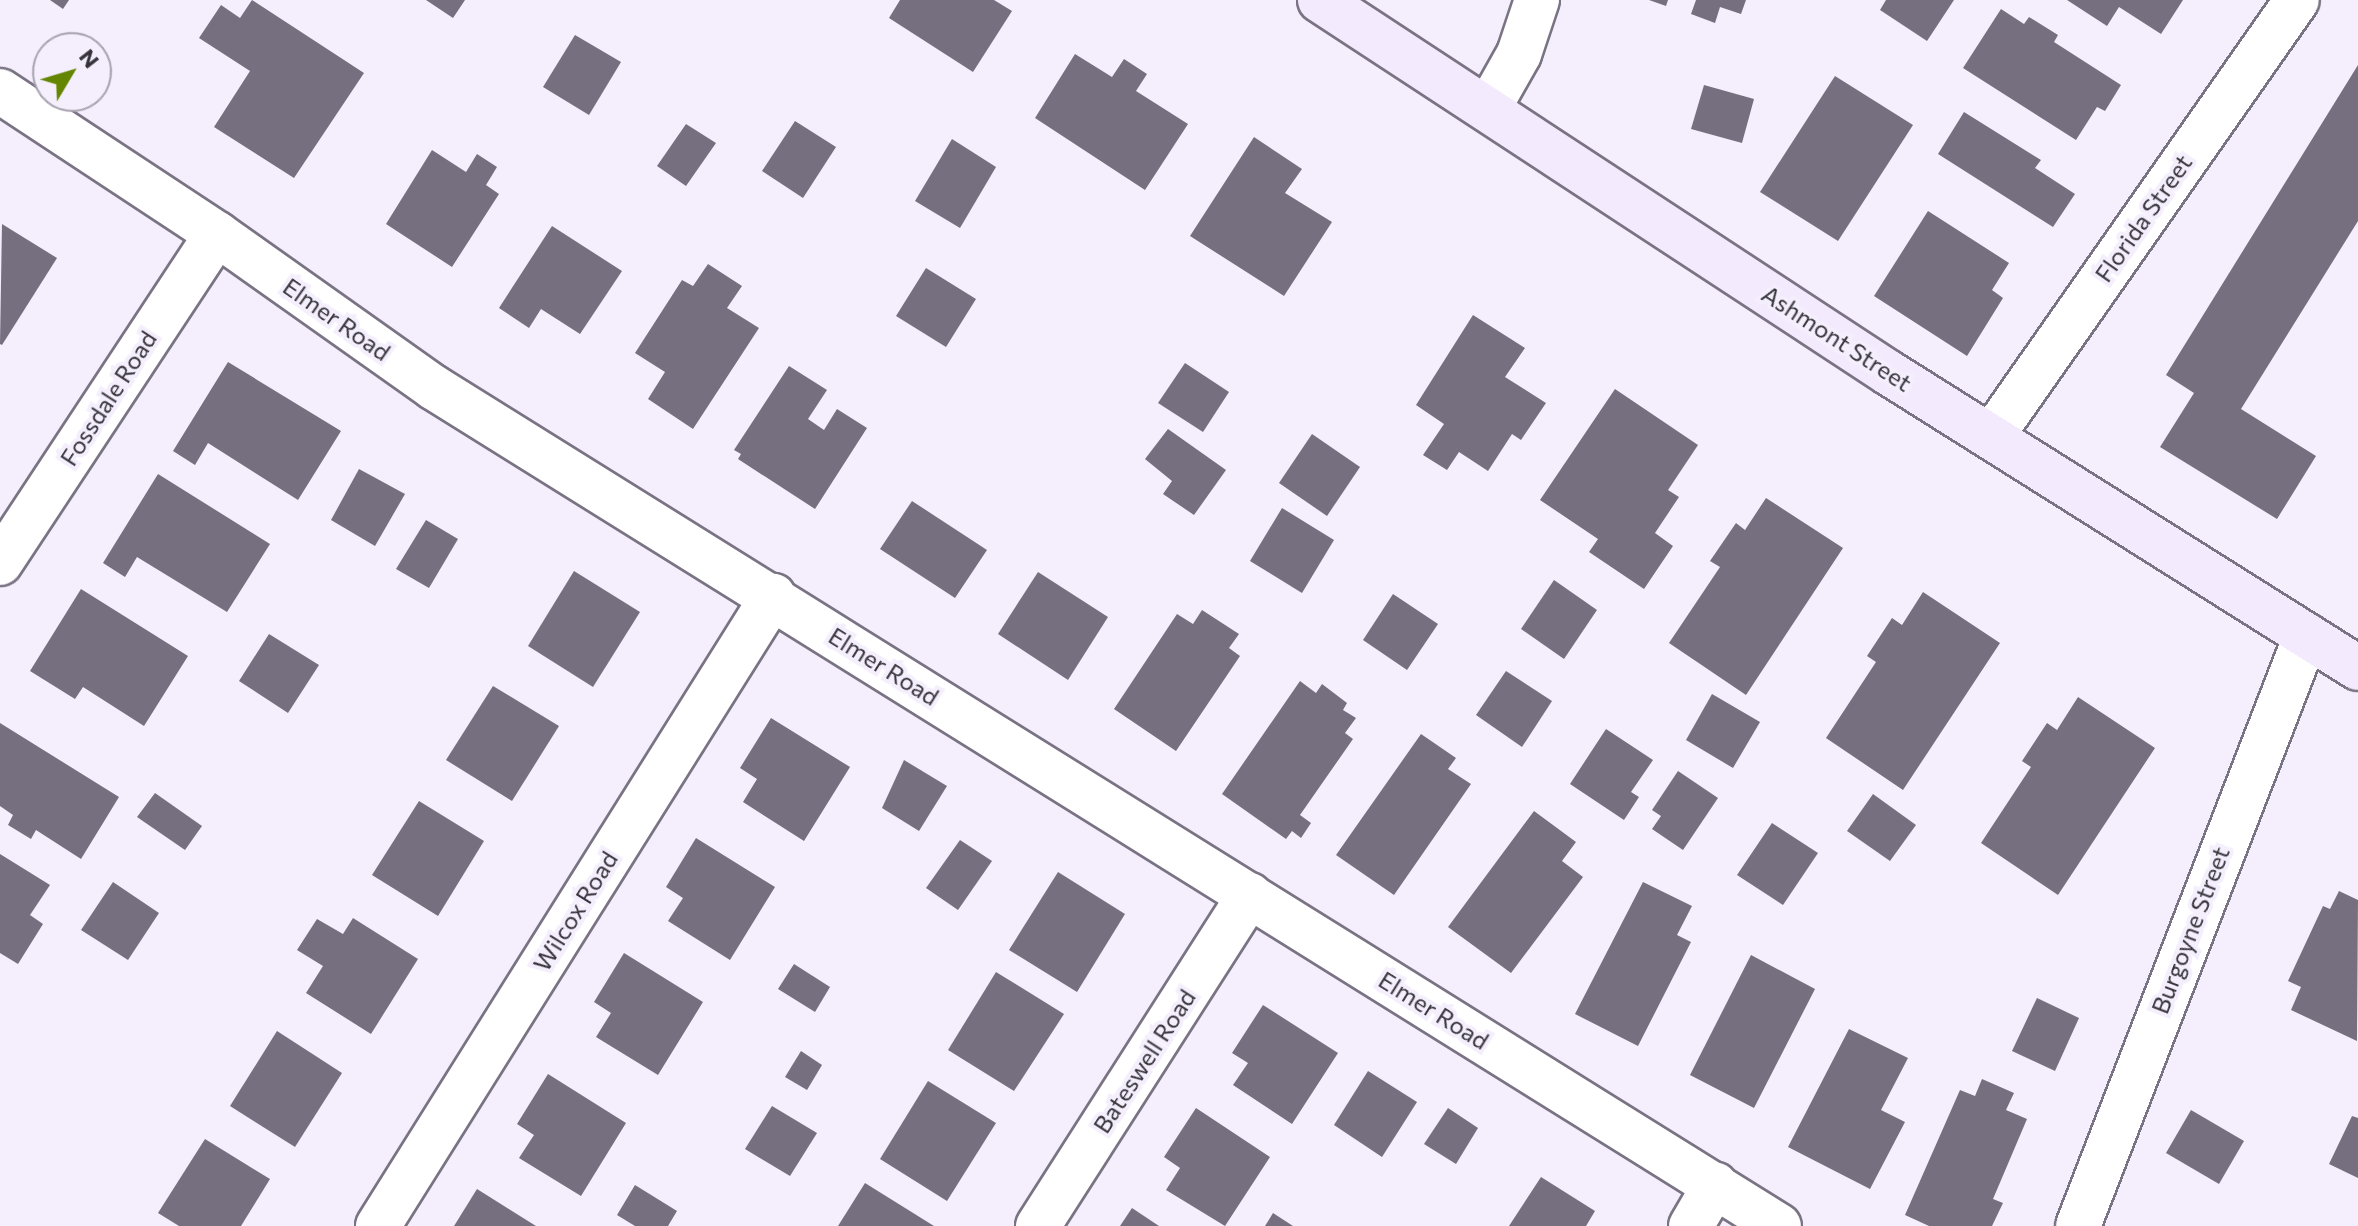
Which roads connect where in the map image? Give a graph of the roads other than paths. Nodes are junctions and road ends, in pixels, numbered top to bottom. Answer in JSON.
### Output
{"nodes":[{"id":1,"x":1320,"y":0,"type":"edge"},
{"id":2,"x":1537,"y":0,"type":"edge"},
{"id":3,"x":2297,"y":0,"type":"edge"},
{"id":4,"x":0,"y":91,"type":"edge"},
{"id":5,"x":1488,"y":109,"type":"junction"},
{"id":6,"x":217,"y":234,"type":"junction"},
{"id":7,"x":1991,"y":437,"type":"junction"},
{"id":8,"x":0,"y":563,"type":"edge"},
{"id":9,"x":773,"y":596,"type":"junction"},
{"id":10,"x":2306,"y":636,"type":"junction"},
{"id":11,"x":2358,"y":668,"type":"edge"},
{"id":12,"x":1250,"y":895,"type":"junction"},
{"id":13,"x":1715,"y":1185,"type":"junction"},
{"id":14,"x":378,"y":1226,"type":"edge"},
{"id":15,"x":1038,"y":1226,"type":"edge"},
{"id":16,"x":1691,"y":1226,"type":"edge"},
{"id":17,"x":1779,"y":1226,"type":"edge"},
{"id":18,"x":2078,"y":1226,"type":"edge"}],
"edges":[{"from":1,"to":5,"type":"main road","name":"Ashmont Street"},
{"from":2,"to":5,"type":"street"},
{"from":3,"to":7,"type":"street","name":"Florida Street"},
{"from":4,"to":6,"type":"street","name":"Elmer Road"},
{"from":5,"to":7,"type":"main road","name":"Ashmont Street"},
{"from":6,"to":8,"type":"street","name":"Fossdale Road"},
{"from":6,"to":9,"type":"street","name":"Elmer Road"},
{"from":7,"to":10,"type":"main road","name":"Ashmont Street"},
{"from":9,"to":12,"type":"street","name":"Elmer Road"},
{"from":9,"to":14,"type":"street","name":"Wilcox Road"},
{"from":10,"to":11,"type":"main road","name":"Ashmont Street"},
{"from":10,"to":18,"type":"street","name":"Burgoyne Street"},
{"from":12,"to":13,"type":"street","name":"Elmer Road"},
{"from":12,"to":15,"type":"street","name":"Bateswell Road"},
{"from":13,"to":16,"type":"street"},
{"from":13,"to":17,"type":"street","name":"Elmer Road"}]}
